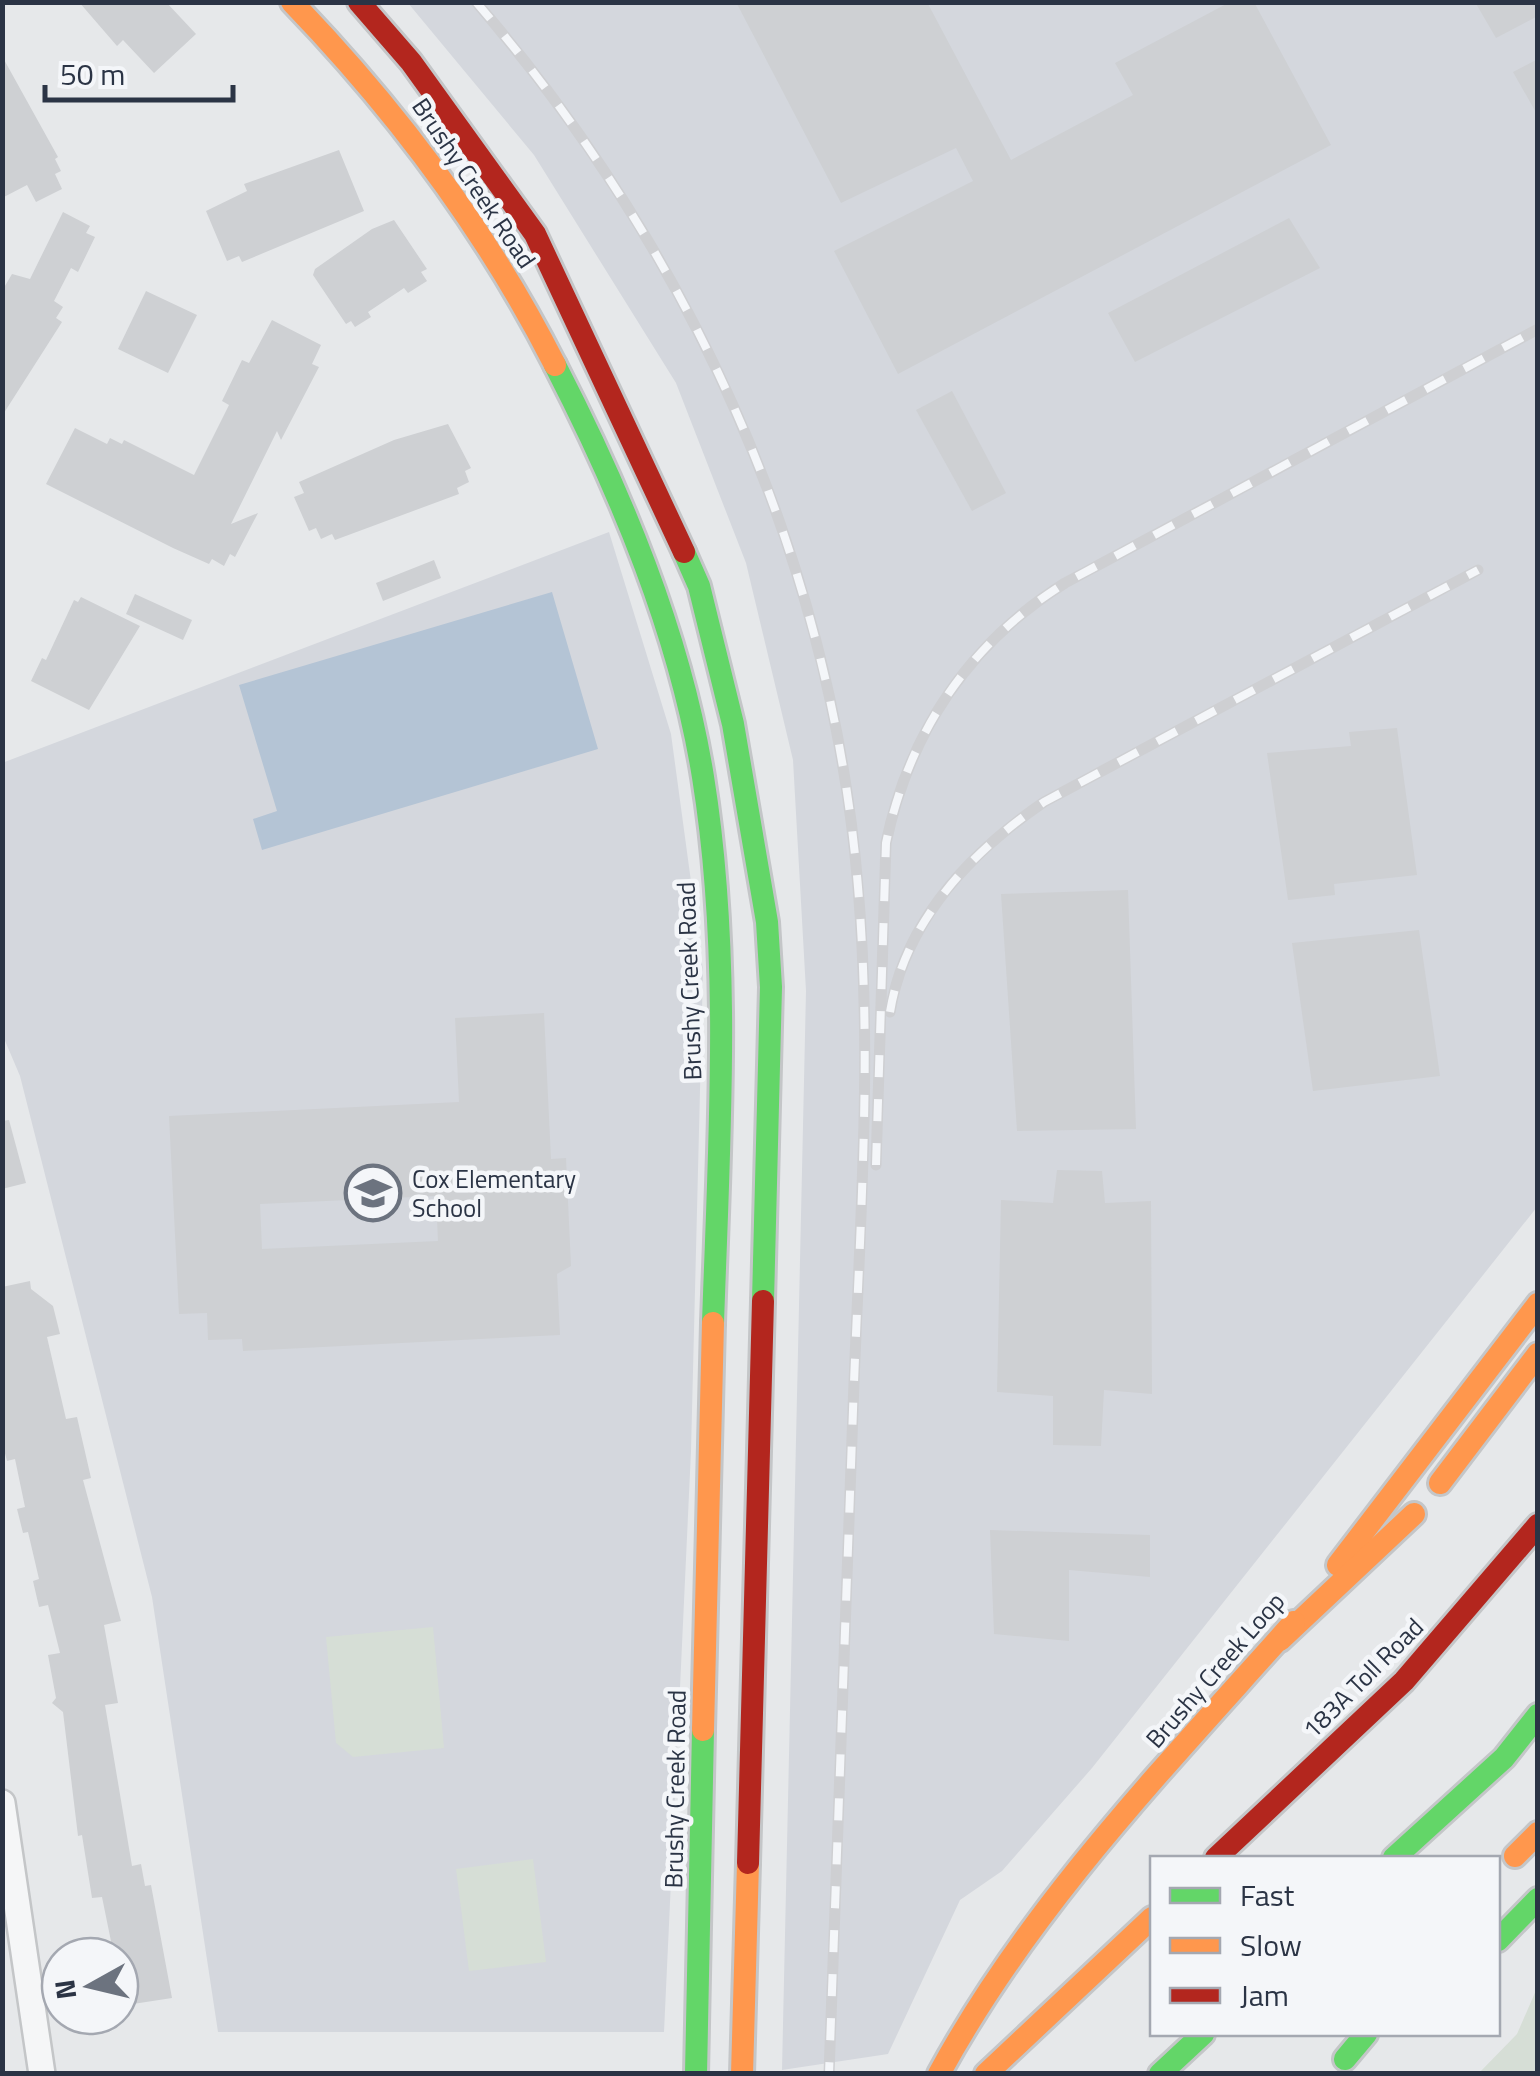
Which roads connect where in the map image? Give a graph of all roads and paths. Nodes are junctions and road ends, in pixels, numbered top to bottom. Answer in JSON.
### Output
{"nodes":[{"id":1,"x":359,"y":2,"type":"edge"},
{"id":2,"x":294,"y":3,"type":"edge"},
{"id":3,"x":718,"y":939,"type":"junction"},
{"id":4,"x":744,"y":973,"type":"dead end"},
{"id":5,"x":746,"y":1022,"type":"dead end"},
{"id":6,"x":1538,"y":1304,"type":"edge"},
{"id":7,"x":1538,"y":1354,"type":"edge"},
{"id":8,"x":1440,"y":1483,"type":"dead end"},
{"id":9,"x":1414,"y":1514,"type":"dead end"},
{"id":10,"x":1538,"y":1525,"type":"edge"},
{"id":11,"x":1280,"y":1640,"type":"junction"},
{"id":12,"x":750,"y":1672,"type":"junction"},
{"id":13,"x":1538,"y":1715,"type":"edge"},
{"id":14,"x":2,"y":1803,"type":"edge"},
{"id":15,"x":1538,"y":1833,"type":"edge"},
{"id":16,"x":1218,"y":1856,"type":"edge"},
{"id":17,"x":1396,"y":1856,"type":"edge"},
{"id":18,"x":1515,"y":1856,"type":"dead end"},
{"id":19,"x":1538,"y":1899,"type":"edge"},
{"id":20,"x":1150,"y":1920,"type":"edge"},
{"id":21,"x":1500,"y":1938,"type":"edge"},
{"id":22,"x":743,"y":2020,"type":"junction"},
{"id":23,"x":1201,"y":2036,"type":"edge"},
{"id":24,"x":1364,"y":2036,"type":"edge"},
{"id":25,"x":1376,"y":2036,"type":"edge"},
{"id":26,"x":1338,"y":2066,"type":"edge"},
{"id":27,"x":42,"y":2074,"type":"edge"},
{"id":28,"x":696,"y":2074,"type":"edge"},
{"id":29,"x":708,"y":2074,"type":"edge"},
{"id":30,"x":742,"y":2074,"type":"edge"},
{"id":31,"x":939,"y":2074,"type":"edge"},
{"id":32,"x":986,"y":2074,"type":"edge"},
{"id":33,"x":1160,"y":2074,"type":"edge"}],
"edges":[{"from":1,"to":12,"type":"main road","name":"Brushy Creek Road"},
{"from":2,"to":3,"type":"main road","name":"Brushy Creek Road"},
{"from":3,"to":4,"type":"main road"},
{"from":3,"to":28,"type":"main road","name":"Brushy Creek Road"},
{"from":5,"to":12,"type":"main road"},
{"from":6,"to":11,"type":"main road","name":"Brushy Creek Loop"},
{"from":7,"to":8,"type":"main road"},
{"from":9,"to":11,"type":"main road"},
{"from":10,"to":16,"type":"main road","name":"183A Toll Road"},
{"from":11,"to":31,"type":"main road","name":"Brushy Creek Loop"},
{"from":12,"to":22,"type":"main road","name":"Brushy Creek Road"},
{"from":13,"to":17,"type":"main road"},
{"from":14,"to":27,"type":"street"},
{"from":15,"to":18,"type":"main road"},
{"from":19,"to":21,"type":"main road"},
{"from":20,"to":32,"type":"main road"},
{"from":22,"to":29,"type":"main road"},
{"from":22,"to":30,"type":"main road","name":"Brushy Creek Road"},
{"from":23,"to":33,"type":"main road"},
{"from":24,"to":26,"type":"main road"},
{"from":25,"to":26,"type":"main road"}]}
